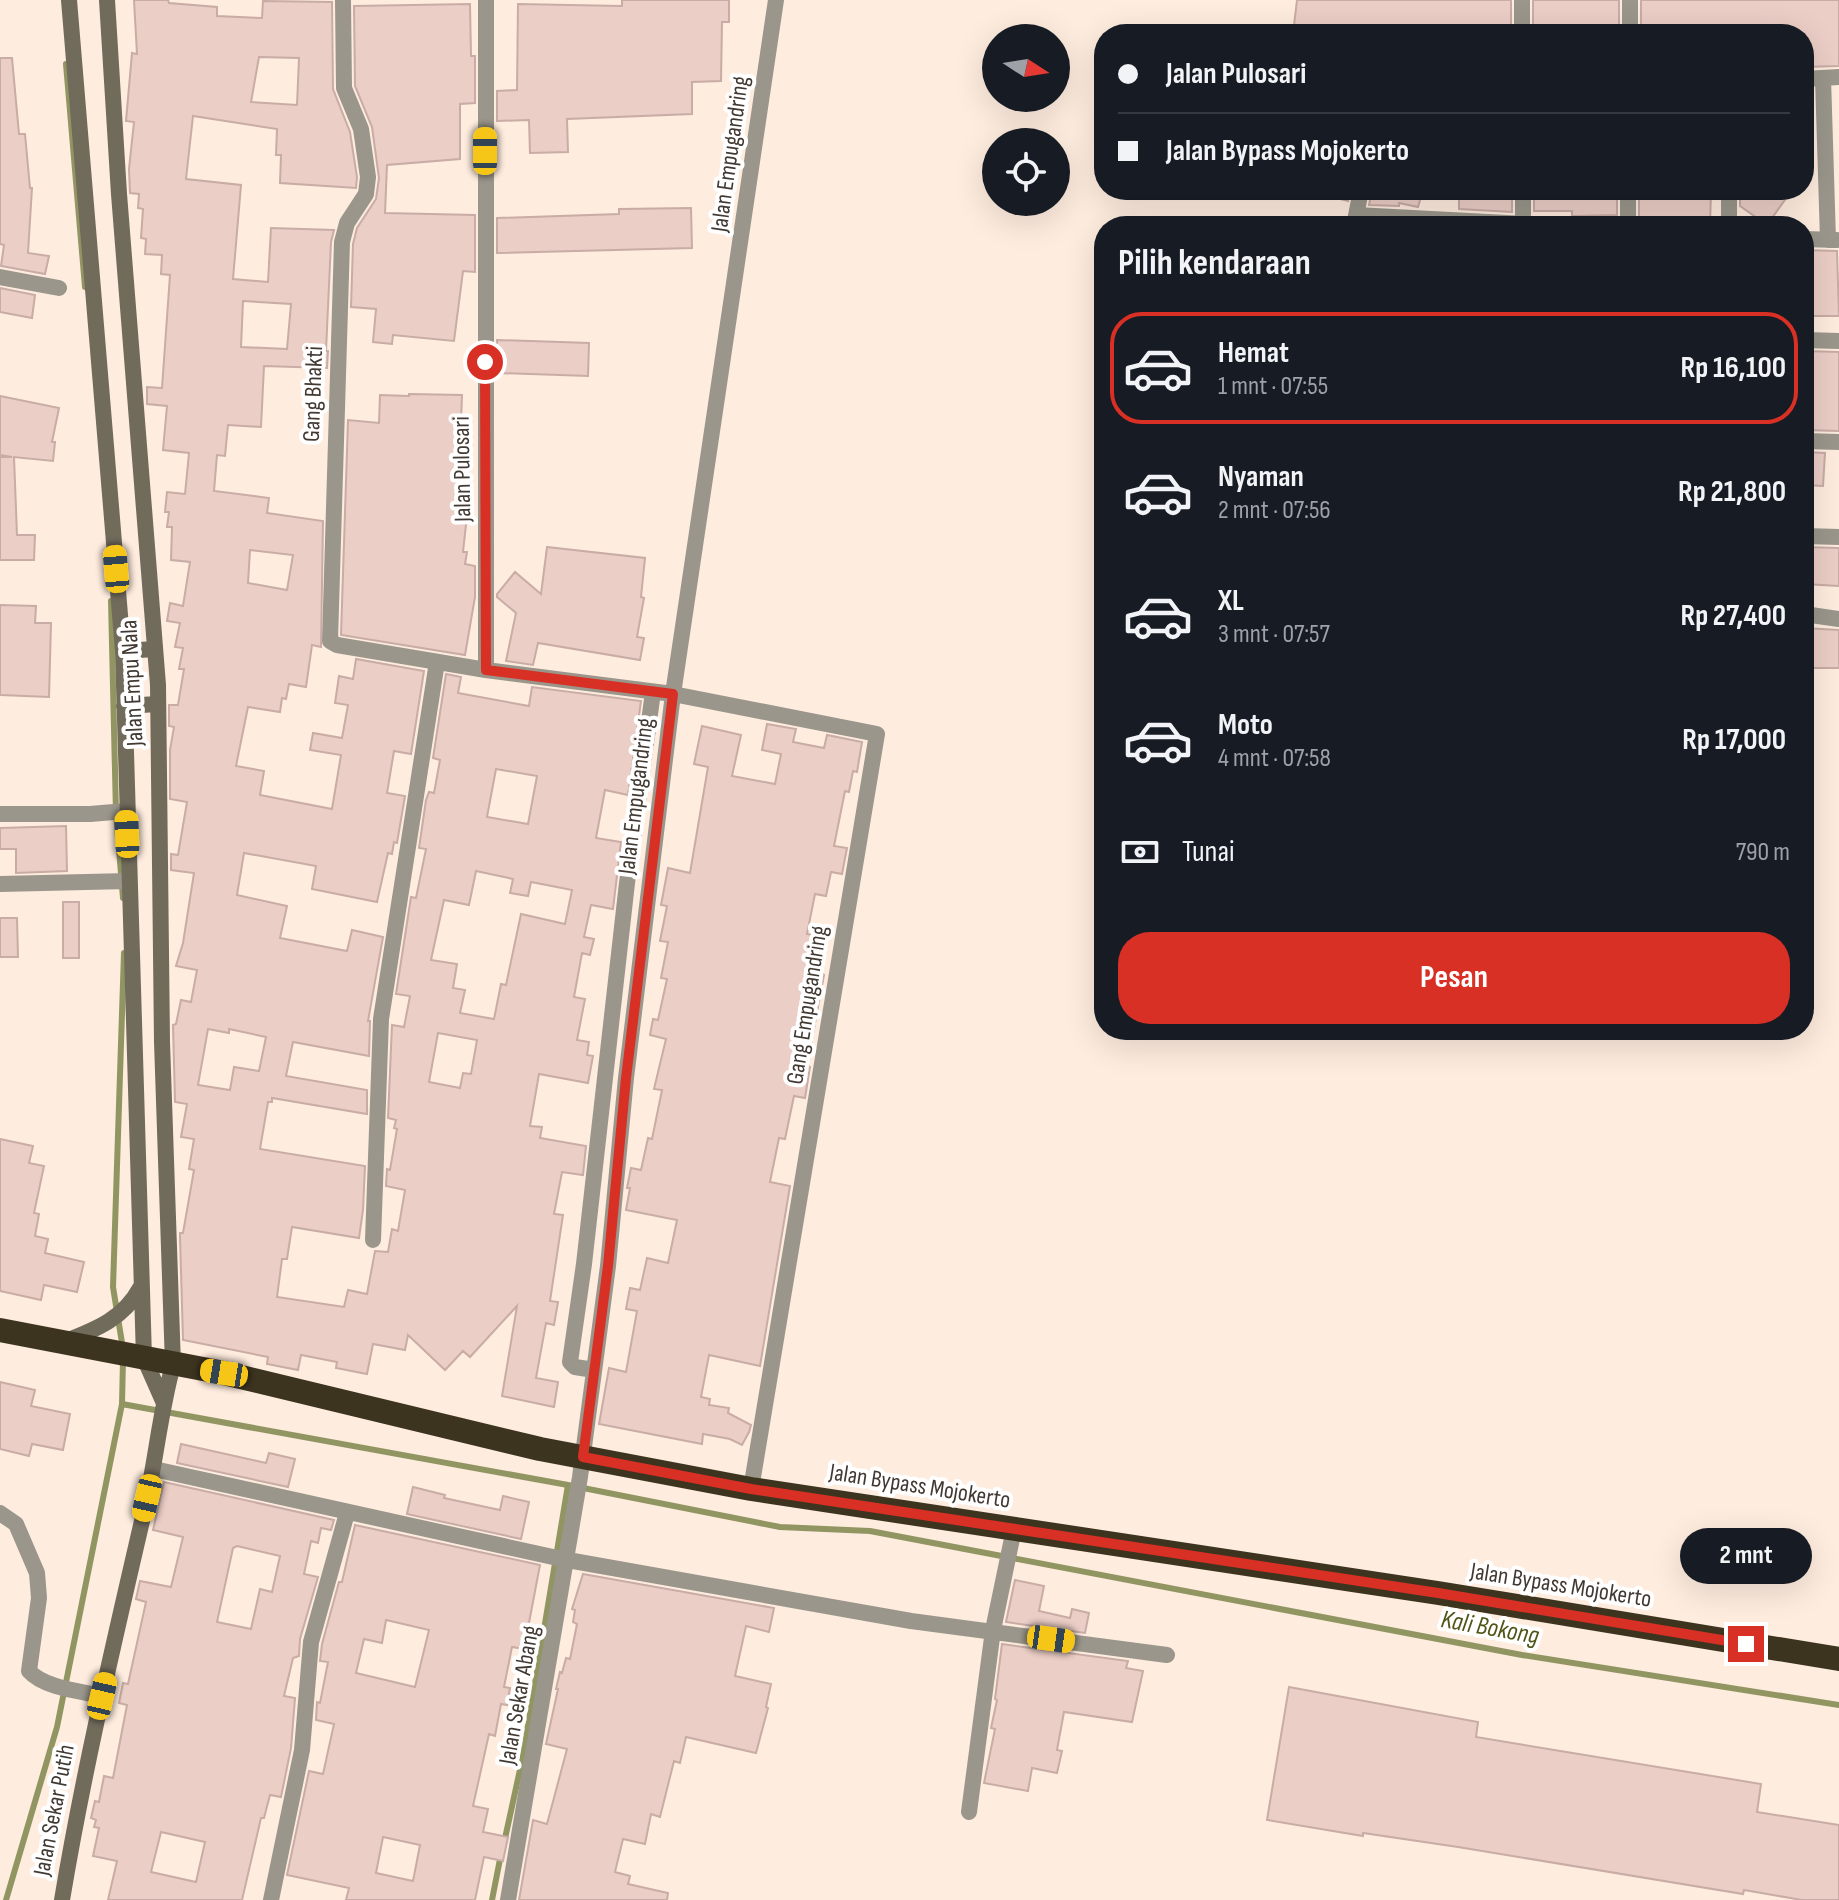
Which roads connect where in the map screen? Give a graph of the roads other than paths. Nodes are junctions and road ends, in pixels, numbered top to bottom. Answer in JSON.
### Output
{"nodes":[{"id":1,"x":69,"y":0,"type":"edge"},
{"id":2,"x":107,"y":0,"type":"edge"},
{"id":3,"x":343,"y":0,"type":"edge"},
{"id":4,"x":486,"y":0,"type":"edge"},
{"id":5,"x":776,"y":0,"type":"edge"},
{"id":6,"x":1522,"y":0,"type":"edge"},
{"id":7,"x":1630,"y":0,"type":"edge"},
{"id":8,"x":1522,"y":24,"type":"edge"},
{"id":9,"x":1630,"y":24,"type":"edge"},
{"id":10,"x":1831,"y":77,"type":"edge"},
{"id":11,"x":1814,"y":239,"type":"edge"},
{"id":12,"x":1834,"y":240,"type":"edge"},
{"id":13,"x":0,"y":277,"type":"edge"},
{"id":14,"x":59,"y":288,"type":"dead end"},
{"id":15,"x":1814,"y":340,"type":"edge"},
{"id":16,"x":1839,"y":341,"type":"edge"},
{"id":17,"x":1814,"y":441,"type":"edge"},
{"id":18,"x":1839,"y":442,"type":"edge"},
{"id":19,"x":1814,"y":536,"type":"edge"},
{"id":20,"x":1839,"y":537,"type":"edge"},
{"id":21,"x":1814,"y":615,"type":"edge"},
{"id":22,"x":1839,"y":619,"type":"edge"},
{"id":23,"x":155,"y":649,"type":"junction"},
{"id":24,"x":123,"y":651,"type":"junction"},
{"id":25,"x":437,"y":662,"type":"junction"},
{"id":26,"x":486,"y":670,"type":"junction"},
{"id":27,"x":661,"y":693,"type":"junction"},
{"id":28,"x":158,"y":704,"type":"junction"},
{"id":29,"x":124,"y":706,"type":"junction"},
{"id":30,"x":126,"y":811,"type":"junction"},
{"id":31,"x":0,"y":814,"type":"edge"},
{"id":32,"x":129,"y":881,"type":"junction"},
{"id":33,"x":0,"y":884,"type":"edge"},
{"id":34,"x":637,"y":884,"type":"junction"},
{"id":35,"x":614,"y":1076,"type":"junction"},
{"id":36,"x":373,"y":1240,"type":"dead end"},
{"id":37,"x":595,"y":1265,"type":"junction"},
{"id":38,"x":137,"y":1293,"type":"junction"},
{"id":39,"x":0,"y":1330,"type":"edge"},
{"id":40,"x":63,"y":1343,"type":"junction"},
{"id":41,"x":128,"y":1354,"type":"junction"},
{"id":42,"x":173,"y":1365,"type":"junction"},
{"id":43,"x":585,"y":1369,"type":"junction"},
{"id":44,"x":163,"y":1402,"type":"junction"},
{"id":45,"x":582,"y":1467,"type":"junction"},
{"id":46,"x":154,"y":1469,"type":"junction"},
{"id":47,"x":751,"y":1489,"type":"junction"},
{"id":48,"x":577,"y":1498,"type":"joint"},
{"id":49,"x":0,"y":1513,"type":"edge"},
{"id":50,"x":347,"y":1513,"type":"junction"},
{"id":51,"x":1012,"y":1538,"type":"junction"},
{"id":52,"x":560,"y":1559,"type":"junction"},
{"id":53,"x":993,"y":1630,"type":"junction"},
{"id":54,"x":1167,"y":1655,"type":"dead end"},
{"id":55,"x":1839,"y":1659,"type":"edge"},
{"id":56,"x":102,"y":1696,"type":"junction"},
{"id":57,"x":969,"y":1812,"type":"dead end"},
{"id":58,"x":62,"y":1900,"type":"edge"},
{"id":59,"x":271,"y":1900,"type":"edge"},
{"id":60,"x":508,"y":1900,"type":"edge"}],
"edges":[{"from":1,"to":24,"type":"main road","name":"Jalan Empu Nala"},
{"from":2,"to":23,"type":"main road","name":"Jalan Empu Nala"},
{"from":3,"to":25,"type":"street","name":"Gang Bhakti"},
{"from":4,"to":26,"type":"street","name":"Jalan Pulosari"},
{"from":5,"to":27,"type":"street","name":"Jalan Empugandring"},
{"from":6,"to":8,"type":"street"},
{"from":7,"to":9,"type":"street"},
{"from":10,"to":12,"type":"street"},
{"from":11,"to":12,"type":"street"},
{"from":13,"to":14,"type":"street"},
{"from":15,"to":16,"type":"street"},
{"from":17,"to":18,"type":"street"},
{"from":19,"to":20,"type":"street"},
{"from":21,"to":22,"type":"street"},
{"from":23,"to":24,"type":"main road"},
{"from":23,"to":28,"type":"main road","name":"Jalan Empu Nala"},
{"from":24,"to":29,"type":"main road","name":"Jalan Empu Nala"},
{"from":25,"to":26,"type":"street","name":"Gang Bhakti"},
{"from":25,"to":36,"type":"street"},
{"from":26,"to":27,"type":"street"},
{"from":27,"to":34,"type":"street"},
{"from":27,"to":34,"type":"street","name":"Jalan Empugandring"},
{"from":27,"to":47,"type":"street","name":"Gang Empugandring"},
{"from":28,"to":29,"type":"main road"},
{"from":28,"to":42,"type":"main road","name":"Jalan Empu Nala"},
{"from":29,"to":30,"type":"main road","name":"Jalan Empu Nala"},
{"from":30,"to":31,"type":"street"},
{"from":30,"to":32,"type":"main road","name":"Jalan Empu Nala"},
{"from":32,"to":33,"type":"street"},
{"from":32,"to":38,"type":"main road","name":"Jalan Empu Nala"},
{"from":34,"to":35,"type":"street","name":"Jalan Empugandring"},
{"from":34,"to":35,"type":"street"},
{"from":35,"to":37,"type":"street","name":"Jalan Empugandring"},
{"from":35,"to":37,"type":"street"},
{"from":37,"to":43,"type":"street","name":"Jalan Empugandring"},
{"from":37,"to":43,"type":"street"},
{"from":38,"to":40,"type":"main road"},
{"from":38,"to":41,"type":"main road","name":"Jalan Empu Nala"},
{"from":39,"to":40,"type":"highway","name":"Jalan Bypass Mojokerto"},
{"from":40,"to":41,"type":"highway","name":"Jalan Bypass Mojokerto"},
{"from":41,"to":42,"type":"highway","name":"Jalan Bypass Mojokerto"},
{"from":41,"to":44,"type":"main road","name":"Jalan Sekar Putih"},
{"from":42,"to":44,"type":"main road","name":"Jalan Sekar Putih"},
{"from":42,"to":45,"type":"highway","name":"Jalan Bypass Mojokerto"},
{"from":43,"to":45,"type":"street","name":"Jalan Empugandring"},
{"from":44,"to":46,"type":"main road","name":"Jalan Sekar Putih"},
{"from":45,"to":47,"type":"highway","name":"Jalan Bypass Mojokerto"},
{"from":45,"to":48,"type":"street","name":"Jalan Empugandring"},
{"from":46,"to":50,"type":"street"},
{"from":46,"to":56,"type":"main road","name":"Jalan Sekar Putih"},
{"from":47,"to":51,"type":"highway","name":"Jalan Bypass Mojokerto"},
{"from":48,"to":52,"type":"street","name":"Jalan Sekar Abang"},
{"from":49,"to":56,"type":"street"},
{"from":50,"to":52,"type":"street"},
{"from":50,"to":59,"type":"street"},
{"from":51,"to":53,"type":"street"},
{"from":51,"to":55,"type":"highway","name":"Jalan Bypass Mojokerto"},
{"from":52,"to":53,"type":"street"},
{"from":52,"to":60,"type":"street","name":"Jalan Sekar Abang"},
{"from":53,"to":54,"type":"street"},
{"from":53,"to":57,"type":"street"},
{"from":56,"to":58,"type":"main road","name":"Jalan Sekar Putih"}]}
